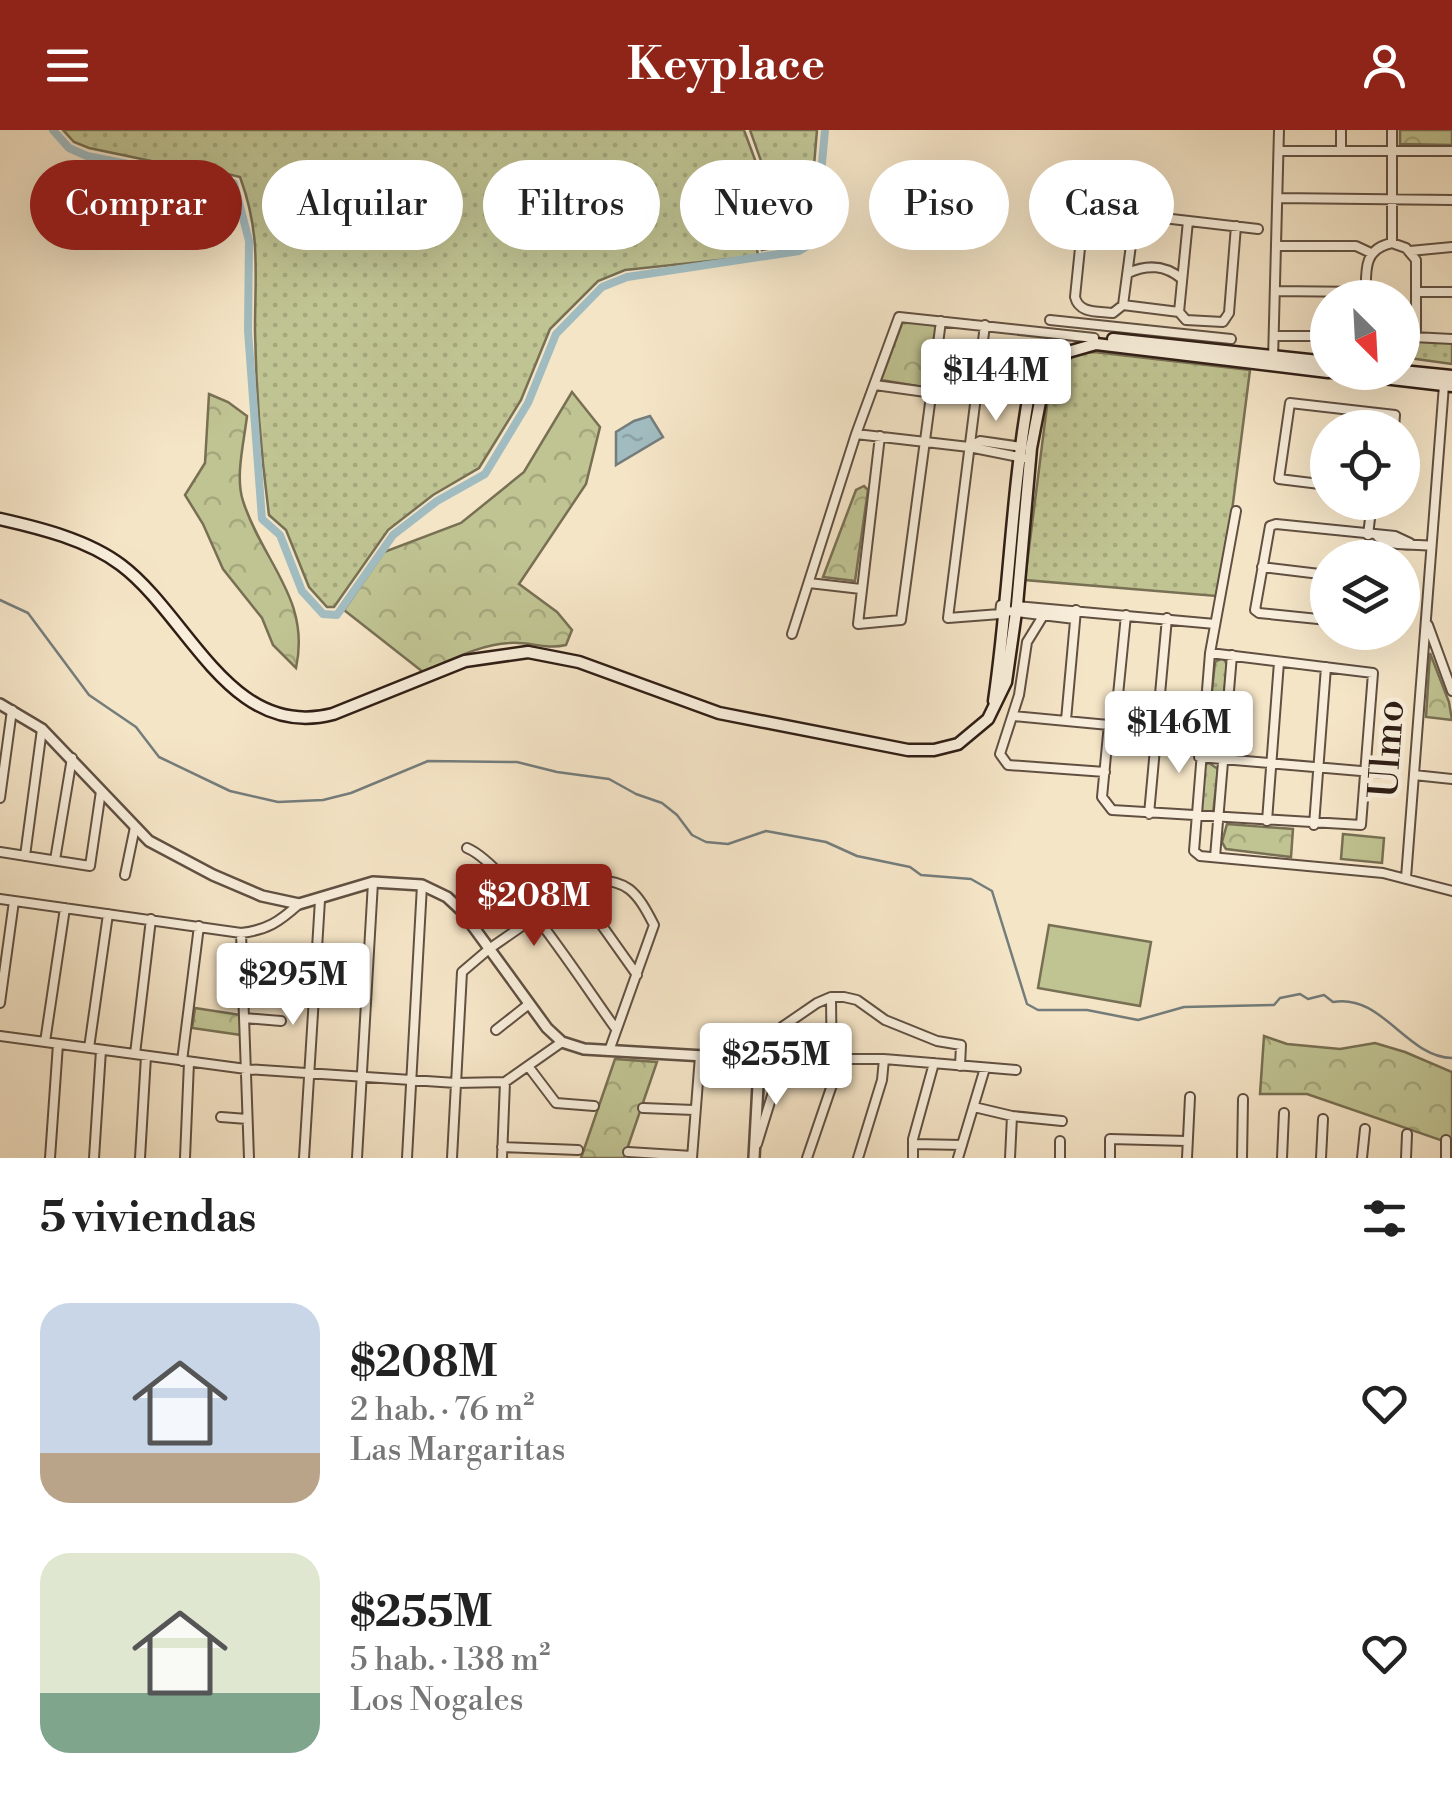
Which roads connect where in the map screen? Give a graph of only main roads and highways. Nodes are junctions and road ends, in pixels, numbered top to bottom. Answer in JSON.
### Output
{"nodes":[{"id":1,"x":1218,"y":353,"type":"junction"},
{"id":2,"x":1273,"y":361,"type":"junction"},
{"id":3,"x":1310,"y":362,"type":"edge"},
{"id":4,"x":1310,"y":368,"type":"edge"},
{"id":5,"x":1420,"y":375,"type":"edge"},
{"id":6,"x":1420,"y":379,"type":"edge"},
{"id":7,"x":1449,"y":382,"type":"edge"},
{"id":8,"x":1025,"y":453,"type":"junction"},
{"id":9,"x":0,"y":520,"type":"edge"},
{"id":10,"x":1010,"y":611,"type":"junction"}],
"edges":[{"from":1,"to":2,"type":"main road"},
{"from":1,"to":8,"type":"main road"},
{"from":1,"to":8,"type":"main road"},
{"from":2,"to":3,"type":"main road"},
{"from":2,"to":4,"type":"main road"},
{"from":5,"to":7,"type":"main road"},
{"from":6,"to":7,"type":"main road"},
{"from":8,"to":10,"type":"main road"},
{"from":8,"to":10,"type":"main road"},
{"from":9,"to":10,"type":"main road"}]}
